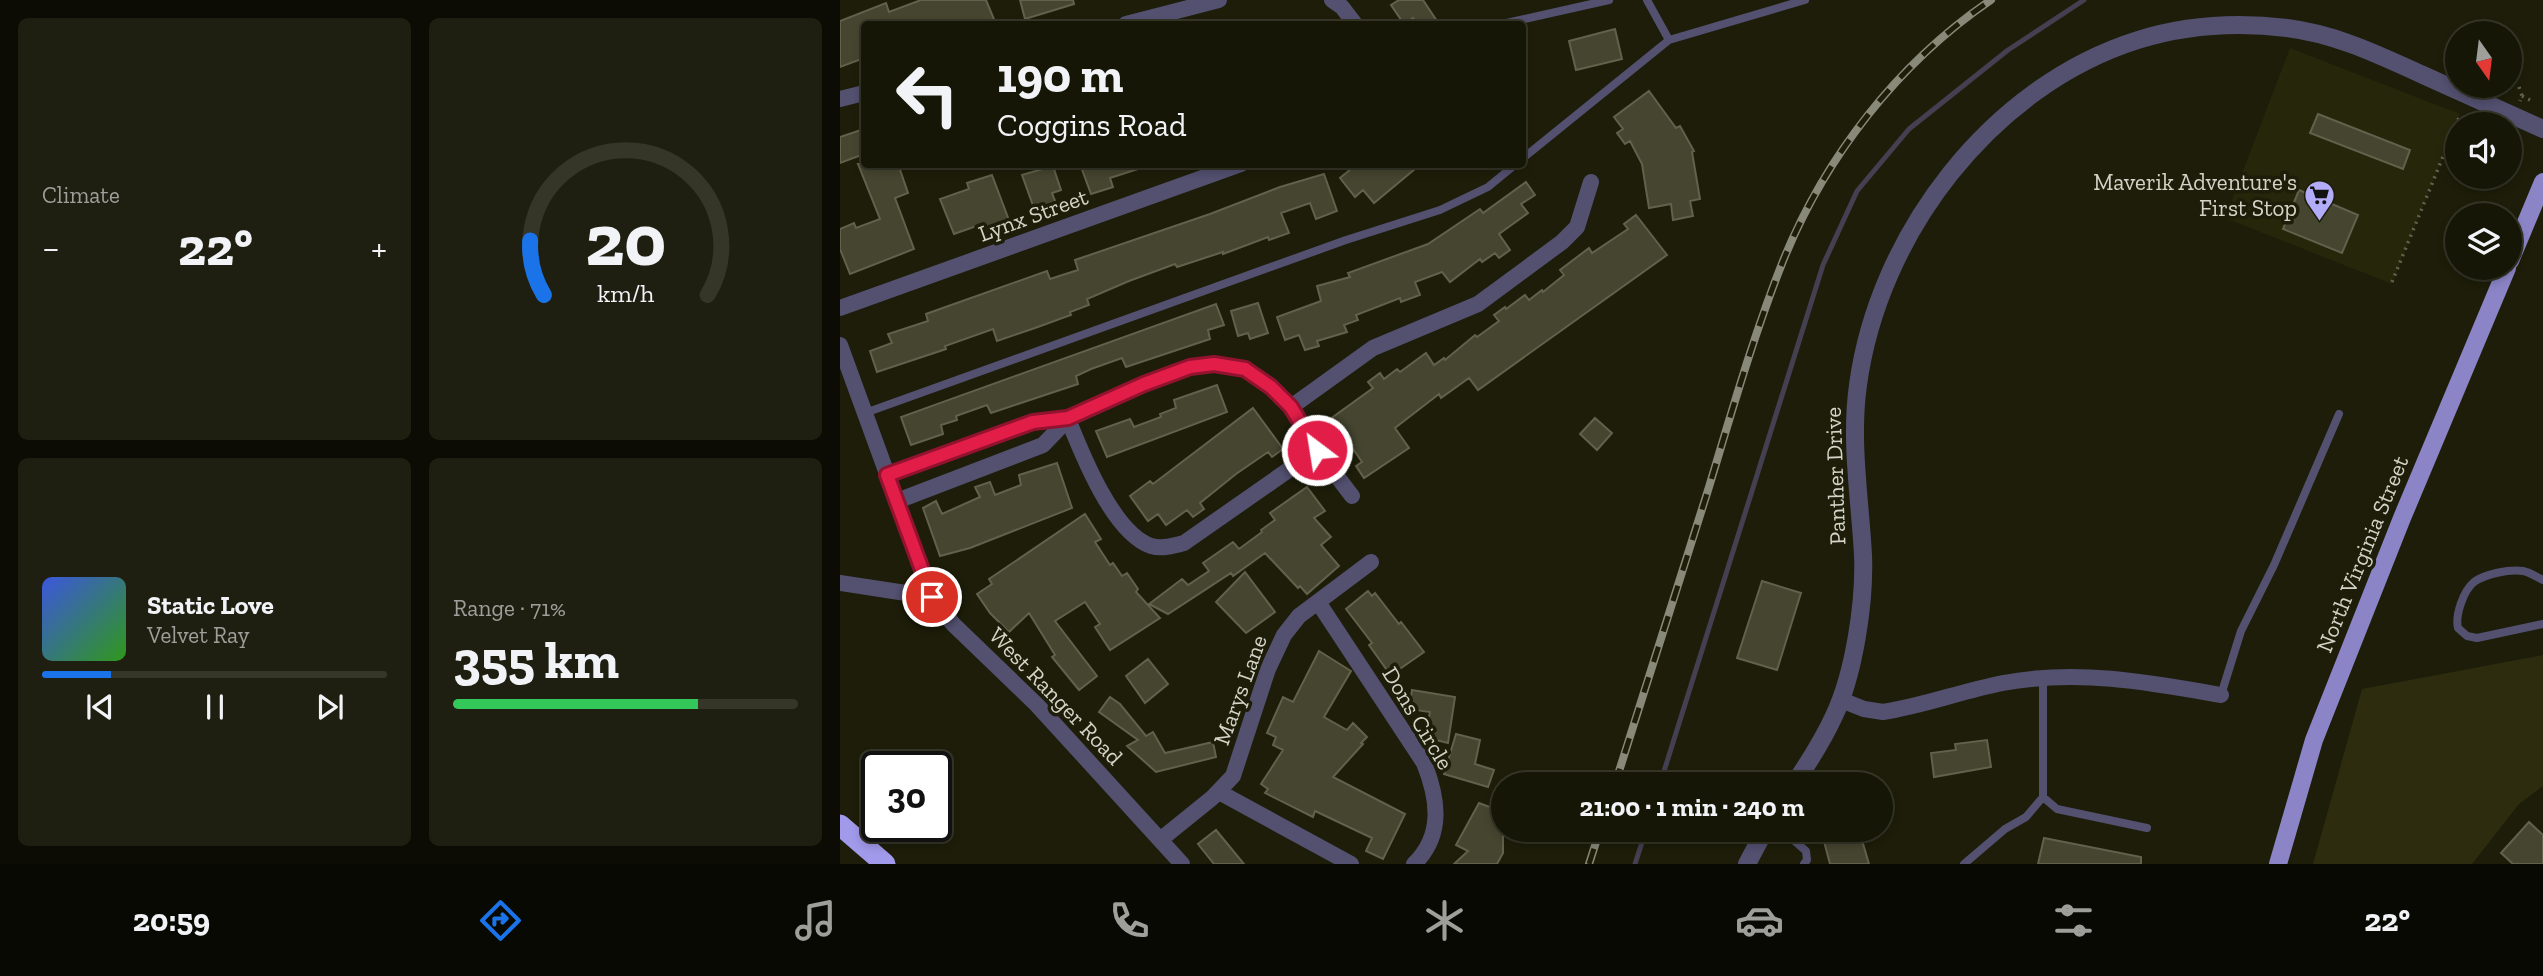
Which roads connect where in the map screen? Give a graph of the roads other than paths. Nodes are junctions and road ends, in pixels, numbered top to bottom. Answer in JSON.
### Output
{"nodes":[{"id":1,"x":1219,"y":0,"type":"edge"},
{"id":2,"x":1332,"y":0,"type":"edge"},
{"id":3,"x":1602,"y":0,"type":"edge"},
{"id":4,"x":1609,"y":0,"type":"edge"},
{"id":5,"x":1647,"y":0,"type":"edge"},
{"id":6,"x":1805,"y":0,"type":"edge"},
{"id":7,"x":1137,"y":21,"type":"edge"},
{"id":8,"x":1353,"y":21,"type":"edge"},
{"id":9,"x":1521,"y":21,"type":"edge"},
{"id":10,"x":1669,"y":40,"type":"junction"},
{"id":11,"x":861,"y":94,"type":"edge"},
{"id":12,"x":840,"y":99,"type":"edge"},
{"id":13,"x":2543,"y":129,"type":"edge"},
{"id":14,"x":1526,"y":156,"type":"edge"},
{"id":15,"x":1230,"y":168,"type":"edge"},
{"id":16,"x":1511,"y":168,"type":"edge"},
{"id":17,"x":1591,"y":182,"type":"dead end"},
{"id":18,"x":2543,"y":182,"type":"edge"},
{"id":19,"x":2543,"y":212,"type":"edge"},
{"id":20,"x":2522,"y":232,"type":"edge"},
{"id":21,"x":2522,"y":233,"type":"edge"},
{"id":22,"x":2502,"y":280,"type":"edge"},
{"id":23,"x":840,"y":308,"type":"edge"},
{"id":24,"x":840,"y":345,"type":"edge"},
{"id":25,"x":1291,"y":407,"type":"junction"},
{"id":26,"x":865,"y":412,"type":"junction"},
{"id":27,"x":2339,"y":414,"type":"dead end"},
{"id":28,"x":1068,"y":418,"type":"junction"},
{"id":29,"x":1317,"y":450,"type":"junction"},
{"id":30,"x":887,"y":475,"type":"junction"},
{"id":31,"x":1352,"y":496,"type":"dead end"},
{"id":32,"x":897,"y":501,"type":"junction"},
{"id":33,"x":1371,"y":562,"type":"dead end"},
{"id":34,"x":2543,"y":580,"type":"edge"},
{"id":35,"x":840,"y":583,"type":"edge"},
{"id":36,"x":932,"y":597,"type":"junction"},
{"id":37,"x":1318,"y":602,"type":"junction"},
{"id":38,"x":2543,"y":624,"type":"edge"},
{"id":39,"x":2043,"y":678,"type":"junction"},
{"id":40,"x":2221,"y":695,"type":"joint"},
{"id":41,"x":1841,"y":700,"type":"junction"},
{"id":42,"x":1802,"y":772,"type":"edge"},
{"id":43,"x":1219,"y":792,"type":"junction"},
{"id":44,"x":2043,"y":797,"type":"junction"},
{"id":45,"x":840,"y":825,"type":"edge"},
{"id":46,"x":2147,"y":828,"type":"dead end"},
{"id":47,"x":1160,"y":840,"type":"junction"},
{"id":48,"x":1759,"y":842,"type":"edge"},
{"id":49,"x":1796,"y":842,"type":"edge"},
{"id":50,"x":885,"y":864,"type":"edge"},
{"id":51,"x":1182,"y":864,"type":"edge"},
{"id":52,"x":1351,"y":864,"type":"edge"},
{"id":53,"x":1414,"y":864,"type":"edge"},
{"id":54,"x":1747,"y":864,"type":"edge"},
{"id":55,"x":1804,"y":864,"type":"edge"},
{"id":56,"x":1964,"y":864,"type":"edge"},
{"id":57,"x":2278,"y":864,"type":"edge"}],
"edges":[{"from":1,"to":7,"type":"street"},
{"from":2,"to":8,"type":"street"},
{"from":3,"to":4,"type":"lane"},
{"from":3,"to":9,"type":"lane"},
{"from":5,"to":10,"type":"lane"},
{"from":6,"to":10,"type":"lane"},
{"from":10,"to":14,"type":"lane"},
{"from":11,"to":12,"type":"street"},
{"from":13,"to":41,"type":"street","name":"Panther Drive"},
{"from":15,"to":23,"type":"street","name":"Lynx Street"},
{"from":16,"to":26,"type":"lane"},
{"from":17,"to":25,"type":"street"},
{"from":18,"to":20,"type":"main road"},
{"from":19,"to":21,"type":"main road"},
{"from":22,"to":57,"type":"main road","name":"North Virginia Street"},
{"from":24,"to":26,"type":"street","name":"West Ranger Road"},
{"from":25,"to":28,"type":"street"},
{"from":25,"to":29,"type":"street"},
{"from":26,"to":30,"type":"street","name":"West Ranger Road"},
{"from":27,"to":40,"type":"lane"},
{"from":28,"to":29,"type":"street"},
{"from":28,"to":30,"type":"street"},
{"from":28,"to":32,"type":"street"},
{"from":29,"to":31,"type":"street"},
{"from":30,"to":32,"type":"street","name":"West Ranger Road"},
{"from":32,"to":36,"type":"street","name":"West Ranger Road"},
{"from":33,"to":37,"type":"street","name":"Marys Lane"},
{"from":34,"to":38,"type":"lane"},
{"from":35,"to":36,"type":"street"},
{"from":36,"to":47,"type":"street","name":"West Ranger Road"},
{"from":37,"to":43,"type":"street","name":"Marys Lane"},
{"from":37,"to":53,"type":"street","name":"Dons Circle"},
{"from":39,"to":40,"type":"street"},
{"from":39,"to":41,"type":"street"},
{"from":39,"to":44,"type":"lane"},
{"from":41,"to":42,"type":"street","name":"Panther Drive"},
{"from":43,"to":47,"type":"street","name":"Marys Lane"},
{"from":43,"to":52,"type":"street"},
{"from":44,"to":46,"type":"lane"},
{"from":44,"to":56,"type":"lane"},
{"from":45,"to":50,"type":"highway"},
{"from":47,"to":51,"type":"street","name":"West Ranger Road"},
{"from":48,"to":54,"type":"street"},
{"from":49,"to":55,"type":"lane"}]}
